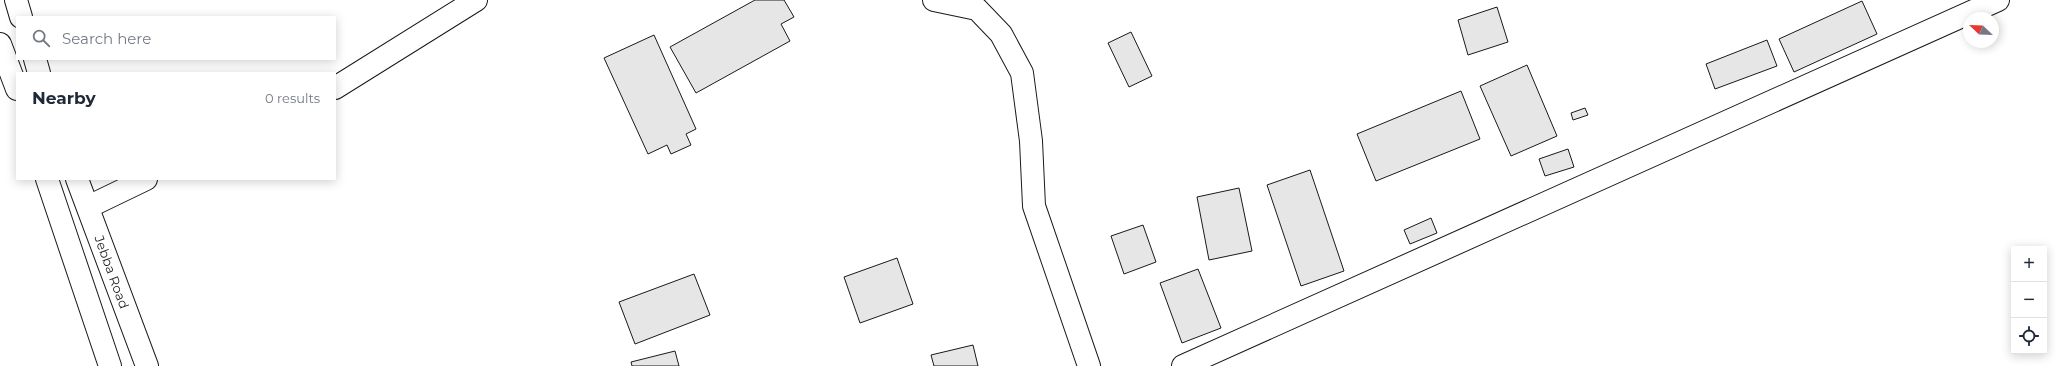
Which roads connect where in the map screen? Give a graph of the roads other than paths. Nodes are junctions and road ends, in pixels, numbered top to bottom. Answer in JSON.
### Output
{"nodes":[{"id":1,"x":16,"y":0,"type":"edge"},
{"id":2,"x":476,"y":0,"type":"edge"},
{"id":3,"x":934,"y":0,"type":"edge"},
{"id":4,"x":1998,"y":0,"type":"edge"},
{"id":5,"x":21,"y":16,"type":"edge"},
{"id":6,"x":0,"y":44,"type":"edge"},
{"id":7,"x":35,"y":60,"type":"edge"},
{"id":8,"x":39,"y":72,"type":"edge"},
{"id":9,"x":16,"y":86,"type":"edge"},
{"id":10,"x":336,"y":87,"type":"edge"},
{"id":11,"x":47,"y":180,"type":"edge"},
{"id":12,"x":77,"y":180,"type":"edge"},
{"id":13,"x":144,"y":180,"type":"edge"},
{"id":14,"x":88,"y":207,"type":"junction"},
{"id":15,"x":110,"y":366,"type":"edge"},
{"id":16,"x":146,"y":366,"type":"edge"},
{"id":17,"x":1089,"y":366,"type":"edge"},
{"id":18,"x":1183,"y":366,"type":"edge"}],
"edges":[{"from":1,"to":5,"type":"main road"},
{"from":2,"to":10,"type":"main road"},
{"from":3,"to":17,"type":"main road"},
{"from":4,"to":18,"type":"main road"},
{"from":6,"to":9,"type":"main road"},
{"from":7,"to":8,"type":"main road"},
{"from":11,"to":15,"type":"main road"},
{"from":12,"to":14,"type":"main road","name":"Jebba Road"},
{"from":13,"to":14,"type":"main road"},
{"from":14,"to":16,"type":"main road","name":"Jebba Road"}]}
